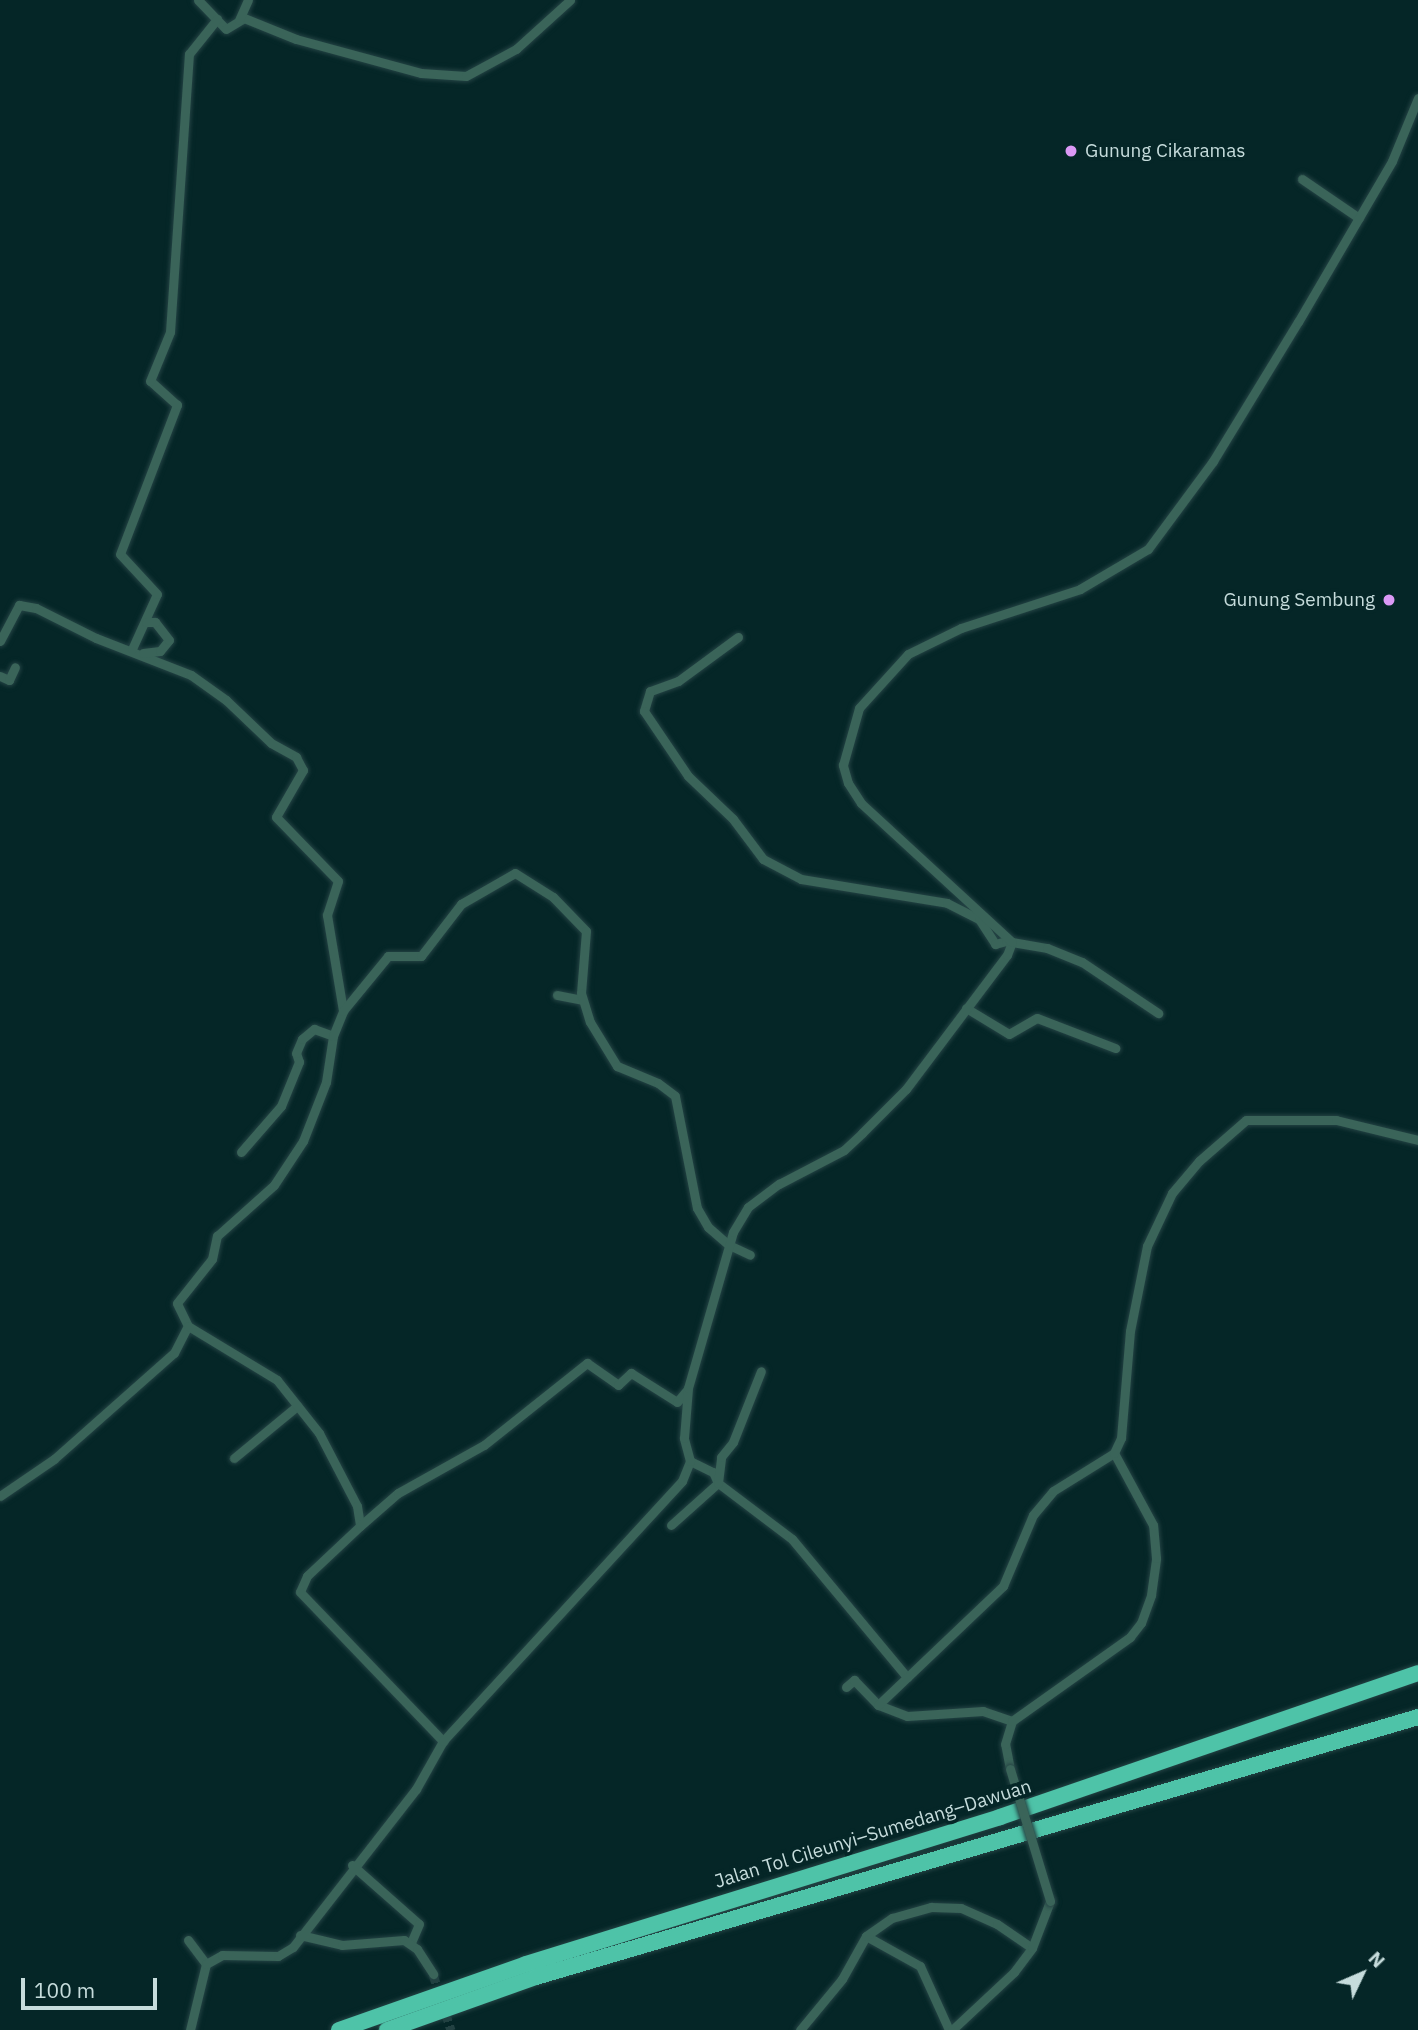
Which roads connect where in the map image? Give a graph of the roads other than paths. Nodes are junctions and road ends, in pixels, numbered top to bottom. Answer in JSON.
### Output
{"nodes":[{"id":1,"x":198,"y":0,"type":"edge"},
{"id":2,"x":248,"y":0,"type":"edge"},
{"id":3,"x":569,"y":0,"type":"edge"},
{"id":4,"x":216,"y":19,"type":"junction"},
{"id":5,"x":239,"y":20,"type":"junction"},
{"id":6,"x":1418,"y":98,"type":"edge"},
{"id":7,"x":1302,"y":179,"type":"dead end"},
{"id":8,"x":1359,"y":218,"type":"junction"},
{"id":9,"x":146,"y":622,"type":"junction"},
{"id":10,"x":738,"y":638,"type":"dead end"},
{"id":11,"x":0,"y":641,"type":"edge"},
{"id":12,"x":137,"y":651,"type":"junction"},
{"id":13,"x":15,"y":667,"type":"dead end"},
{"id":14,"x":0,"y":676,"type":"edge"},
{"id":15,"x":1012,"y":942,"type":"junction"},
{"id":16,"x":557,"y":995,"type":"dead end"},
{"id":17,"x":582,"y":1000,"type":"junction"},
{"id":18,"x":966,"y":1008,"type":"junction"},
{"id":19,"x":343,"y":1011,"type":"junction"},
{"id":20,"x":1158,"y":1013,"type":"dead end"},
{"id":21,"x":333,"y":1036,"type":"junction"},
{"id":22,"x":1115,"y":1048,"type":"dead end"},
{"id":23,"x":1418,"y":1140,"type":"edge"},
{"id":24,"x":241,"y":1152,"type":"dead end"},
{"id":25,"x":729,"y":1245,"type":"junction"},
{"id":26,"x":750,"y":1255,"type":"dead end"},
{"id":27,"x":188,"y":1326,"type":"junction"},
{"id":28,"x":761,"y":1371,"type":"dead end"},
{"id":29,"x":688,"y":1388,"type":"junction"},
{"id":30,"x":298,"y":1406,"type":"junction"},
{"id":31,"x":1115,"y":1453,"type":"junction"},
{"id":32,"x":234,"y":1458,"type":"dead end"},
{"id":33,"x":690,"y":1461,"type":"junction"},
{"id":34,"x":718,"y":1483,"type":"junction"},
{"id":35,"x":0,"y":1496,"type":"edge"},
{"id":36,"x":359,"y":1525,"type":"junction"},
{"id":37,"x":671,"y":1525,"type":"dead end"},
{"id":38,"x":1418,"y":1673,"type":"edge"},
{"id":39,"x":907,"y":1677,"type":"junction"},
{"id":40,"x":846,"y":1687,"type":"dead end"},
{"id":41,"x":878,"y":1704,"type":"junction"},
{"id":42,"x":1418,"y":1717,"type":"edge"},
{"id":43,"x":1013,"y":1721,"type":"junction"},
{"id":44,"x":443,"y":1741,"type":"junction"},
{"id":45,"x":352,"y":1865,"type":"junction"},
{"id":46,"x":300,"y":1936,"type":"junction"},
{"id":47,"x":866,"y":1936,"type":"junction"},
{"id":48,"x":188,"y":1940,"type":"dead end"},
{"id":49,"x":411,"y":1943,"type":"junction"},
{"id":50,"x":1032,"y":1948,"type":"junction"},
{"id":51,"x":206,"y":1964,"type":"junction"},
{"id":52,"x":433,"y":1974,"type":"tunnel mouth"},
{"id":53,"x":191,"y":2025,"type":"edge"},
{"id":54,"x":339,"y":2030,"type":"edge"},
{"id":55,"x":387,"y":2030,"type":"edge"},
{"id":56,"x":800,"y":2030,"type":"edge"},
{"id":57,"x":951,"y":2030,"type":"edge"}],
"edges":[{"from":1,"to":4,"type":"street"},
{"from":2,"to":5,"type":"street"},
{"from":3,"to":5,"type":"street"},
{"from":4,"to":5,"type":"street"},
{"from":4,"to":9,"type":"street"},
{"from":6,"to":8,"type":"street"},
{"from":7,"to":8,"type":"street"},
{"from":8,"to":15,"type":"street"},
{"from":9,"to":12,"type":"street"},
{"from":9,"to":12,"type":"street"},
{"from":10,"to":15,"type":"street"},
{"from":11,"to":12,"type":"street"},
{"from":12,"to":19,"type":"street"},
{"from":13,"to":14,"type":"street"},
{"from":15,"to":18,"type":"street"},
{"from":15,"to":20,"type":"street"},
{"from":16,"to":17,"type":"street"},
{"from":17,"to":19,"type":"street"},
{"from":17,"to":25,"type":"street"},
{"from":18,"to":22,"type":"street"},
{"from":18,"to":25,"type":"street"},
{"from":19,"to":21,"type":"street"},
{"from":21,"to":24,"type":"street"},
{"from":21,"to":27,"type":"street"},
{"from":23,"to":31,"type":"street"},
{"from":25,"to":26,"type":"street"},
{"from":25,"to":29,"type":"street"},
{"from":27,"to":30,"type":"street"},
{"from":27,"to":35,"type":"street"},
{"from":28,"to":34,"type":"street"},
{"from":29,"to":33,"type":"street"},
{"from":29,"to":36,"type":"street"},
{"from":30,"to":32,"type":"street"},
{"from":30,"to":36,"type":"street"},
{"from":31,"to":39,"type":"street"},
{"from":31,"to":43,"type":"street"},
{"from":33,"to":34,"type":"street"},
{"from":33,"to":44,"type":"street"},
{"from":34,"to":37,"type":"street"},
{"from":34,"to":39,"type":"street"},
{"from":36,"to":44,"type":"street"},
{"from":38,"to":54,"type":"highway","name":"Jalan Tol Cileunyi–Sumedang–Dawuan"},
{"from":39,"to":41,"type":"street"},
{"from":40,"to":41,"type":"street"},
{"from":41,"to":43,"type":"street"},
{"from":42,"to":55,"type":"highway","name":"Jalan Tol Cileunyi–Sumedang–Dawuan"},
{"from":43,"to":50,"type":"street","bridge":true},
{"from":44,"to":45,"type":"street"},
{"from":45,"to":46,"type":"street"},
{"from":45,"to":49,"type":"street"},
{"from":46,"to":49,"type":"street"},
{"from":46,"to":51,"type":"street"},
{"from":47,"to":50,"type":"street"},
{"from":47,"to":56,"type":"street"},
{"from":47,"to":57,"type":"street"},
{"from":48,"to":51,"type":"street"},
{"from":49,"to":52,"type":"street"},
{"from":50,"to":57,"type":"street"},
{"from":51,"to":53,"type":"street"}]}
